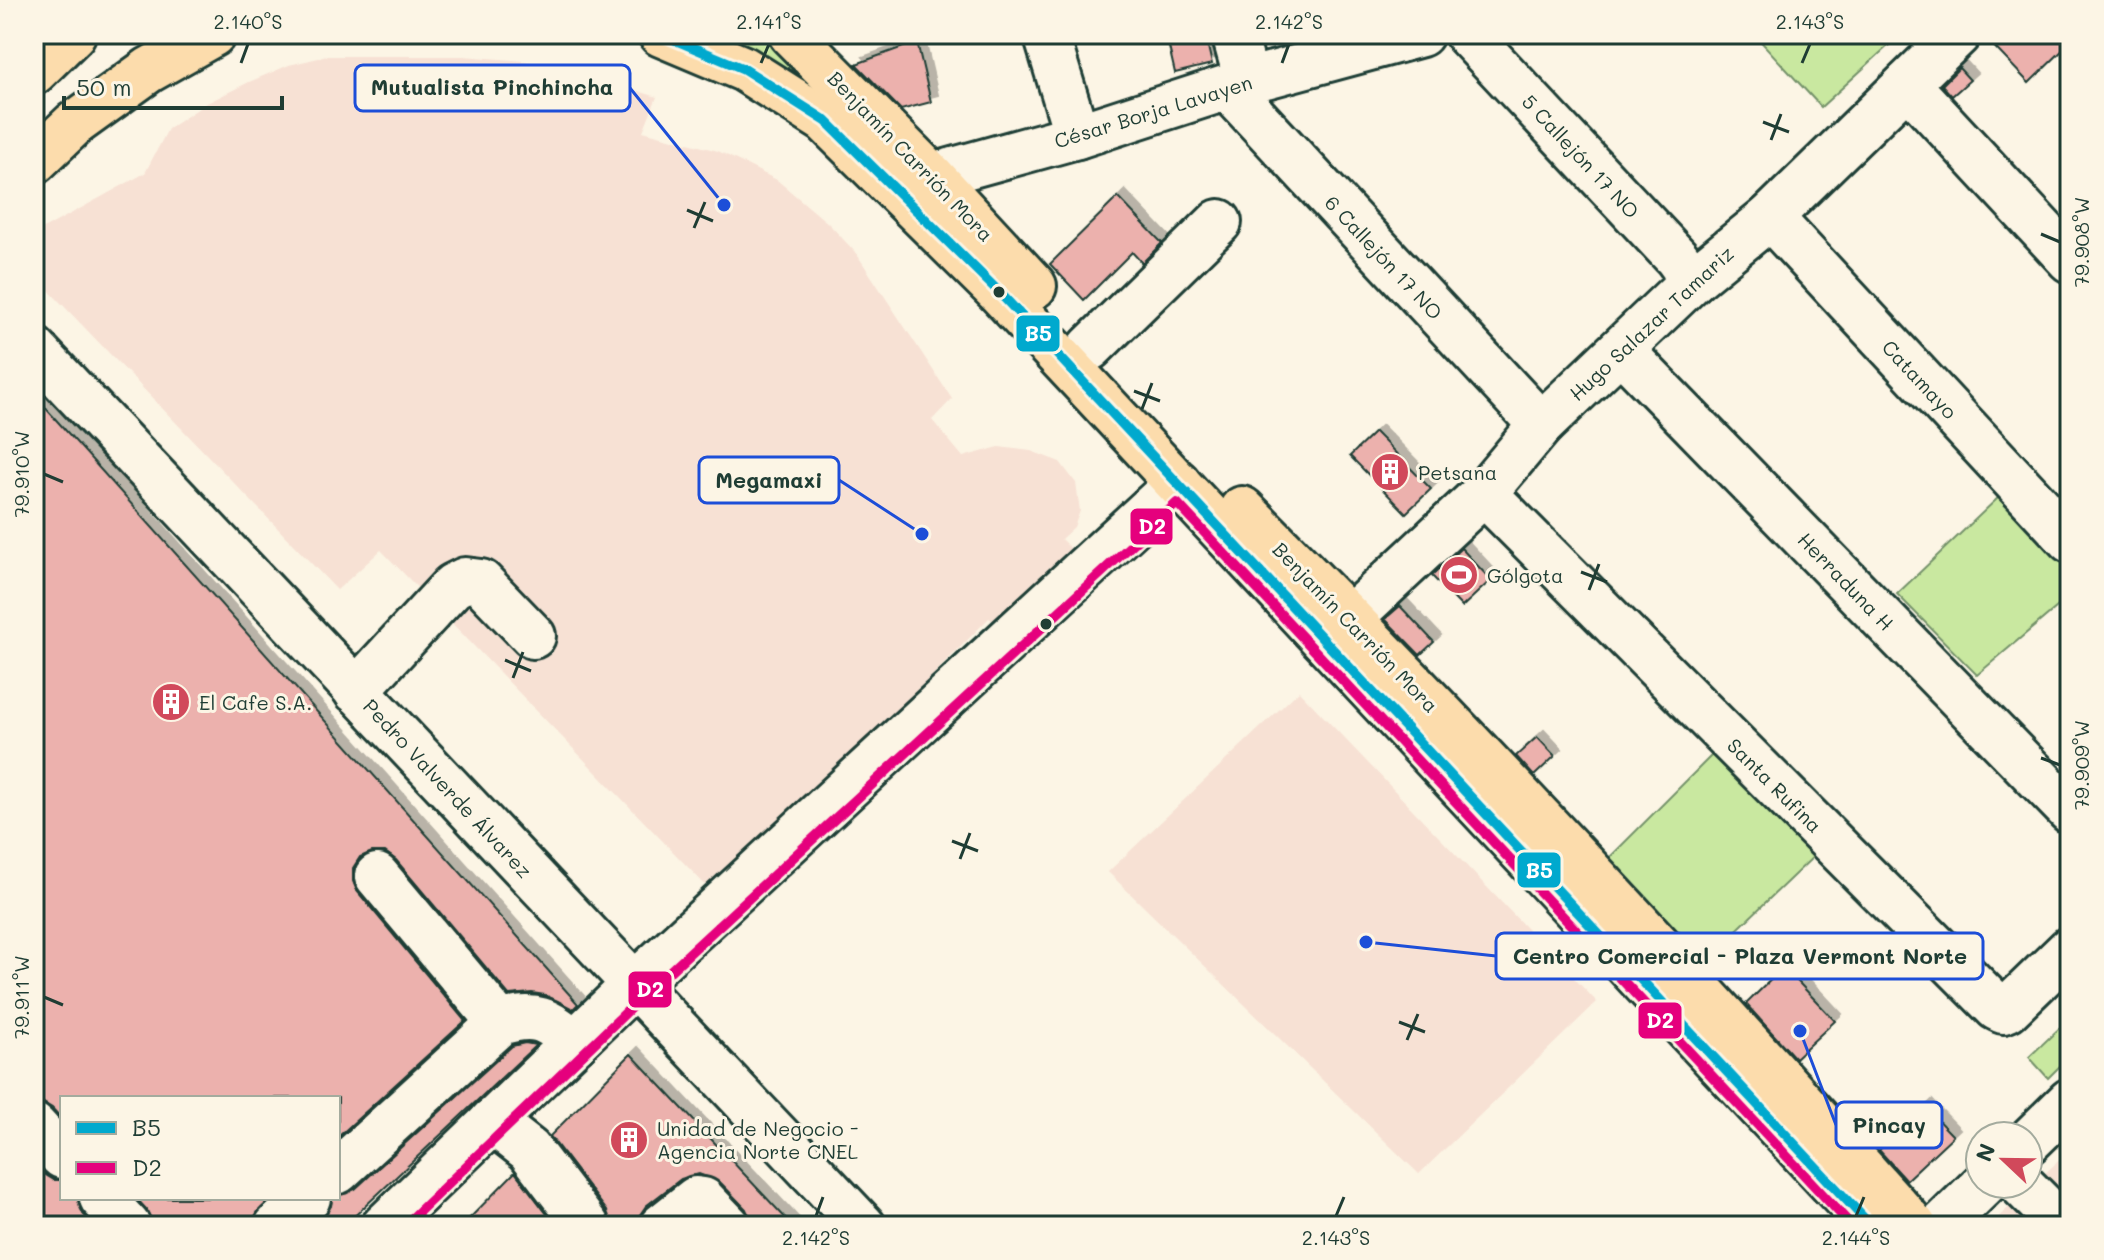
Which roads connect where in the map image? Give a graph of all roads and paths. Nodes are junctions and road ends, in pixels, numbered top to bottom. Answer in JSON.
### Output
{"nodes":[{"id":1,"x":73,"y":34,"type":"edge"},
{"id":2,"x":213,"y":34,"type":"edge"},
{"id":3,"x":661,"y":34,"type":"edge"},
{"id":4,"x":791,"y":34,"type":"edge"},
{"id":5,"x":1046,"y":34,"type":"edge"},
{"id":6,"x":1234,"y":34,"type":"edge"},
{"id":7,"x":1421,"y":34,"type":"edge"},
{"id":8,"x":1467,"y":34,"type":"edge"},
{"id":9,"x":1958,"y":34,"type":"edge"},
{"id":10,"x":34,"y":72,"type":"edge"},
{"id":11,"x":1237,"y":84,"type":"junction"},
{"id":12,"x":1907,"y":84,"type":"junction"},
{"id":13,"x":1077,"y":136,"type":"junction"},
{"id":14,"x":34,"y":162,"type":"edge"},
{"id":15,"x":932,"y":176,"type":"junction"},
{"id":16,"x":1770,"y":217,"type":"junction"},
{"id":17,"x":1219,"y":222,"type":"dead end"},
{"id":18,"x":2070,"y":260,"type":"edge"},
{"id":19,"x":1693,"y":280,"type":"junction"},
{"id":20,"x":1090,"y":348,"type":"junction"},
{"id":21,"x":34,"y":349,"type":"edge"},
{"id":22,"x":1622,"y":351,"type":"junction"},
{"id":23,"x":1541,"y":425,"type":"junction"},
{"id":24,"x":1178,"y":483,"type":"junction"},
{"id":25,"x":1484,"y":493,"type":"junction"},
{"id":26,"x":2070,"y":540,"type":"edge"},
{"id":27,"x":1350,"y":618,"type":"junction"},
{"id":28,"x":533,"y":636,"type":"dead end"},
{"id":29,"x":356,"y":691,"type":"junction"},
{"id":30,"x":2070,"y":811,"type":"edge"},
{"id":31,"x":377,"y":876,"type":"dead end"},
{"id":32,"x":2070,"y":949,"type":"edge"},
{"id":33,"x":634,"y":985,"type":"junction"},
{"id":34,"x":500,"y":1023,"type":"junction"},
{"id":35,"x":575,"y":1042,"type":"junction"},
{"id":36,"x":2070,"y":1101,"type":"edge"},
{"id":37,"x":492,"y":1121,"type":"junction"},
{"id":38,"x":34,"y":1126,"type":"edge"},
{"id":39,"x":2044,"y":1126,"type":"edge"},
{"id":40,"x":60,"y":1154,"type":"edge"},
{"id":41,"x":340,"y":1169,"type":"edge"},
{"id":42,"x":104,"y":1200,"type":"edge"},
{"id":43,"x":306,"y":1200,"type":"edge"},
{"id":44,"x":1968,"y":1200,"type":"edge"},
{"id":45,"x":2037,"y":1200,"type":"edge"},
{"id":46,"x":128,"y":1226,"type":"edge"},
{"id":47,"x":277,"y":1226,"type":"edge"},
{"id":48,"x":384,"y":1226,"type":"edge"},
{"id":49,"x":587,"y":1226,"type":"edge"},
{"id":50,"x":662,"y":1226,"type":"edge"},
{"id":51,"x":728,"y":1226,"type":"edge"},
{"id":52,"x":863,"y":1226,"type":"edge"},
{"id":53,"x":1871,"y":1226,"type":"edge"},
{"id":54,"x":1914,"y":1226,"type":"edge"},
{"id":55,"x":1941,"y":1226,"type":"edge"},
{"id":56,"x":2063,"y":1226,"type":"edge"}],
"edges":[{"from":1,"to":10,"type":"main road"},
{"from":2,"to":14,"type":"main road"},
{"from":3,"to":24,"type":"main road","name":"Benjamín Carrión Mora"},
{"from":4,"to":15,"type":"main road","name":"Benjamín Carrión Mora"},
{"from":5,"to":13,"type":"street"},
{"from":6,"to":11,"type":"street"},
{"from":7,"to":11,"type":"street","name":"César Borja Lavayen"},
{"from":8,"to":19,"type":"street","name":"5 Callejón 17 NO"},
{"from":9,"to":12,"type":"street","name":"Hugo Salazar Tamariz"},
{"from":11,"to":13,"type":"street","name":"César Borja Lavayen"},
{"from":11,"to":23,"type":"street","name":"6 Callejón 17 NO"},
{"from":12,"to":16,"type":"street","name":"Hugo Salazar Tamariz"},
{"from":12,"to":18,"type":"street"},
{"from":13,"to":15,"type":"street","name":"César Borja Lavayen"},
{"from":15,"to":20,"type":"main road","name":"Benjamín Carrión Mora"},
{"from":16,"to":19,"type":"street","name":"Hugo Salazar Tamariz"},
{"from":16,"to":26,"type":"street","name":"Catamayo"},
{"from":17,"to":20,"type":"street"},
{"from":19,"to":22,"type":"street","name":"Hugo Salazar Tamariz"},
{"from":20,"to":27,"type":"main road","name":"Benjamín Carrión Mora"},
{"from":21,"to":29,"type":"street","name":"Pedro Valverde Álvarez"},
{"from":22,"to":23,"type":"street","name":"Hugo Salazar Tamariz"},
{"from":22,"to":30,"type":"street","name":"Herraduna H"},
{"from":23,"to":25,"type":"street","name":"Hugo Salazar Tamariz"},
{"from":24,"to":33,"type":"street"},
{"from":24,"to":53,"type":"main road","name":"Benjamín Carrión Mora"},
{"from":25,"to":27,"type":"street","name":"Hugo Salazar Tamariz"},
{"from":25,"to":32,"type":"street","name":"Santa Rufina"},
{"from":27,"to":54,"type":"main road","name":"Benjamín Carrión Mora"},
{"from":28,"to":29,"type":"street"},
{"from":29,"to":33,"type":"street","name":"Pedro Valverde Álvarez"},
{"from":31,"to":34,"type":"street"},
{"from":33,"to":35,"type":"street"},
{"from":33,"to":52,"type":"street","name":"Pedro Valverde Álvarez"},
{"from":34,"to":35,"type":"street"},
{"from":34,"to":41,"type":"street"},
{"from":35,"to":37,"type":"street"},
{"from":36,"to":39,"type":"street"},
{"from":37,"to":48,"type":"street"},
{"from":37,"to":49,"type":"street"},
{"from":38,"to":40,"type":"street"},
{"from":42,"to":46,"type":"street"},
{"from":43,"to":47,"type":"street"},
{"from":44,"to":55,"type":"street"},
{"from":45,"to":56,"type":"street"},
{"from":50,"to":51,"type":"street"}]}
